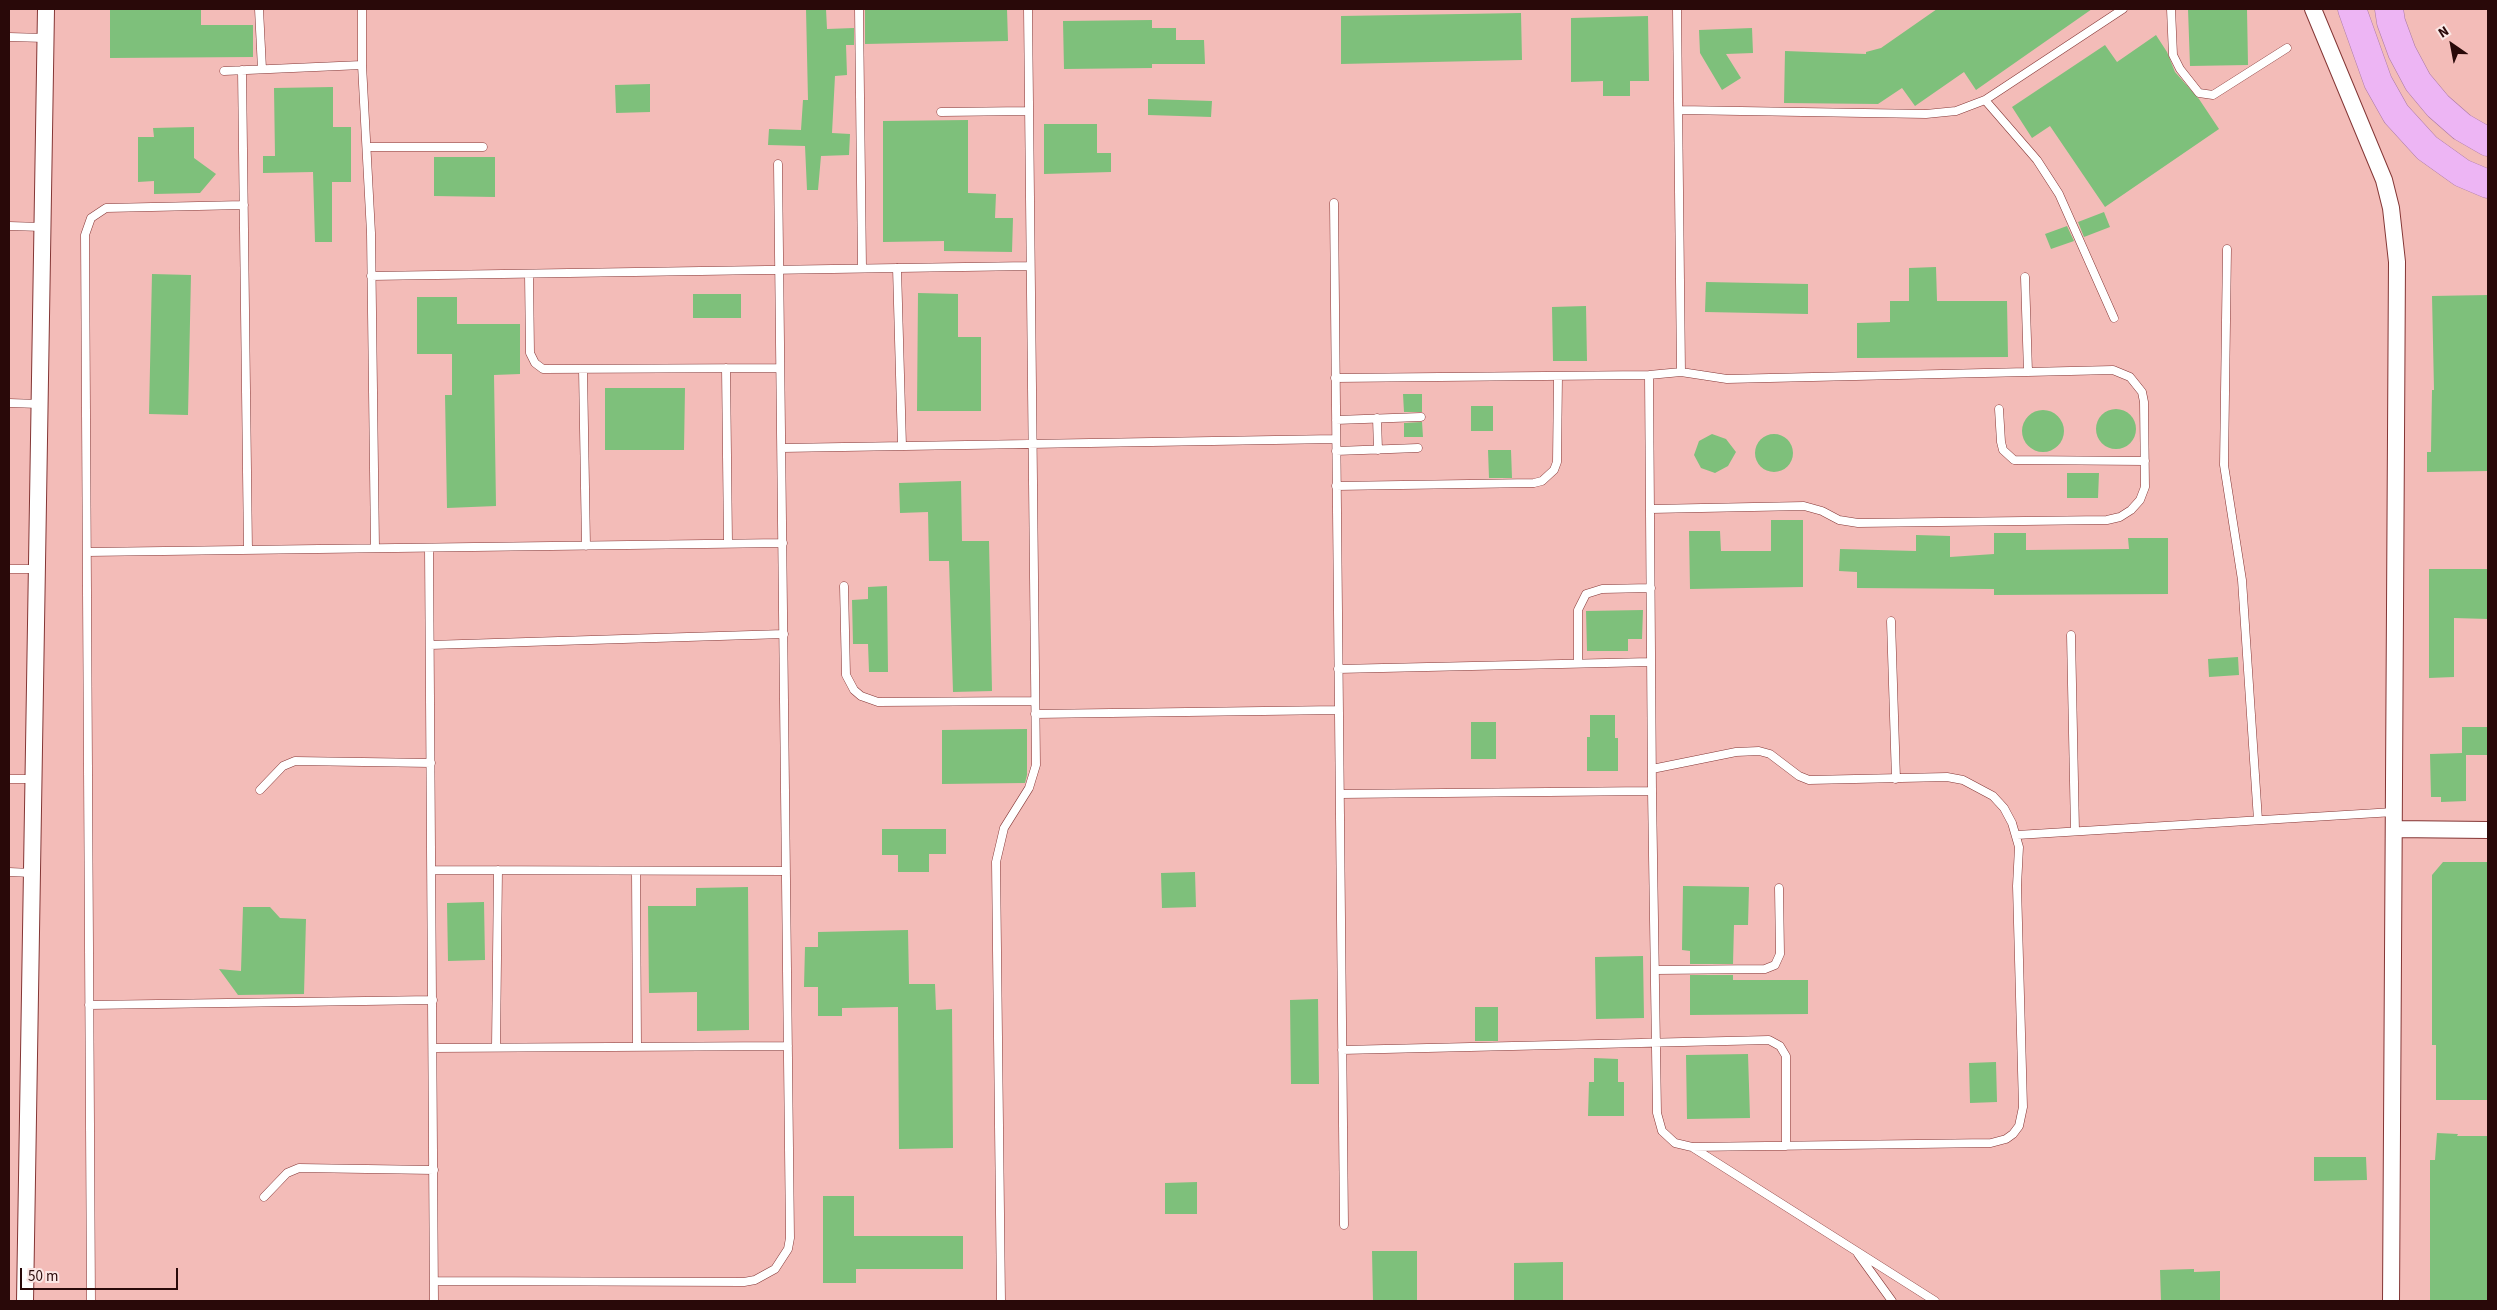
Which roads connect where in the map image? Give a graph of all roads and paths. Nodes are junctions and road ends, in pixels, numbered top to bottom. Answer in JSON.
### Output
{"nodes":[{"id":1,"x":46,"y":9,"type":"edge"},
{"id":2,"x":259,"y":9,"type":"edge"},
{"id":3,"x":362,"y":9,"type":"edge"},
{"id":4,"x":859,"y":9,"type":"edge"},
{"id":5,"x":1028,"y":9,"type":"edge"},
{"id":6,"x":1677,"y":9,"type":"edge"},
{"id":7,"x":2123,"y":9,"type":"edge"},
{"id":8,"x":2171,"y":9,"type":"edge"},
{"id":9,"x":2313,"y":9,"type":"edge"},
{"id":10,"x":2352,"y":9,"type":"edge"},
{"id":11,"x":2389,"y":9,"type":"edge"},
{"id":12,"x":9,"y":36,"type":"edge"},
{"id":13,"x":45,"y":38,"type":"junction"},
{"id":14,"x":2287,"y":48,"type":"dead end"},
{"id":15,"x":362,"y":65,"type":"junction"},
{"id":16,"x":262,"y":69,"type":"junction"},
{"id":17,"x":224,"y":70,"type":"dead end"},
{"id":18,"x":242,"y":70,"type":"junction"},
{"id":19,"x":1985,"y":100,"type":"junction"},
{"id":20,"x":1679,"y":110,"type":"junction"},
{"id":21,"x":1029,"y":111,"type":"junction"},
{"id":22,"x":941,"y":112,"type":"dead end"},
{"id":23,"x":2488,"y":142,"type":"edge"},
{"id":24,"x":368,"y":147,"type":"junction"},
{"id":25,"x":483,"y":147,"type":"dead end"},
{"id":26,"x":778,"y":164,"type":"dead end"},
{"id":27,"x":2462,"y":173,"type":"junction"},
{"id":28,"x":2488,"y":184,"type":"edge"},
{"id":29,"x":2488,"y":198,"type":"edge"},
{"id":30,"x":1334,"y":203,"type":"dead end"},
{"id":31,"x":244,"y":205,"type":"junction"},
{"id":32,"x":9,"y":226,"type":"edge"},
{"id":33,"x":42,"y":227,"type":"junction"},
{"id":34,"x":2227,"y":249,"type":"dead end"},
{"id":35,"x":1030,"y":266,"type":"junction"},
{"id":36,"x":862,"y":268,"type":"junction"},
{"id":37,"x":896,"y":268,"type":"junction"},
{"id":38,"x":779,"y":270,"type":"junction"},
{"id":39,"x":529,"y":274,"type":"junction"},
{"id":40,"x":371,"y":276,"type":"junction"},
{"id":41,"x":2025,"y":277,"type":"dead end"},
{"id":42,"x":2114,"y":318,"type":"dead end"},
{"id":43,"x":726,"y":368,"type":"junction"},
{"id":44,"x":780,"y":368,"type":"junction"},
{"id":45,"x":583,"y":369,"type":"junction"},
{"id":46,"x":1680,"y":372,"type":"junction"},
{"id":47,"x":2028,"y":372,"type":"junction"},
{"id":48,"x":1649,"y":375,"type":"junction"},
{"id":49,"x":1558,"y":376,"type":"junction"},
{"id":50,"x":1336,"y":378,"type":"junction"},
{"id":51,"x":9,"y":403,"type":"edge"},
{"id":52,"x":40,"y":404,"type":"junction"},
{"id":53,"x":2000,"y":409,"type":"dead end"},
{"id":54,"x":1421,"y":417,"type":"dead end"},
{"id":55,"x":1377,"y":418,"type":"junction"},
{"id":56,"x":1336,"y":420,"type":"junction"},
{"id":57,"x":1336,"y":440,"type":"junction"},
{"id":58,"x":1032,"y":444,"type":"junction"},
{"id":59,"x":902,"y":446,"type":"junction"},
{"id":60,"x":782,"y":448,"type":"junction"},
{"id":61,"x":1418,"y":448,"type":"dead end"},
{"id":62,"x":1378,"y":450,"type":"junction"},
{"id":63,"x":1336,"y":451,"type":"junction"},
{"id":64,"x":2144,"y":461,"type":"junction"},
{"id":65,"x":1336,"y":486,"type":"junction"},
{"id":66,"x":1651,"y":509,"type":"junction"},
{"id":67,"x":783,"y":543,"type":"junction"},
{"id":68,"x":728,"y":544,"type":"junction"},
{"id":69,"x":586,"y":546,"type":"junction"},
{"id":70,"x":375,"y":548,"type":"junction"},
{"id":71,"x":429,"y":548,"type":"junction"},
{"id":72,"x":248,"y":550,"type":"junction"},
{"id":73,"x":86,"y":552,"type":"junction"},
{"id":74,"x":9,"y":569,"type":"edge"},
{"id":75,"x":37,"y":569,"type":"junction"},
{"id":76,"x":844,"y":586,"type":"dead end"},
{"id":77,"x":1651,"y":588,"type":"junction"},
{"id":78,"x":1891,"y":621,"type":"dead end"},
{"id":79,"x":784,"y":634,"type":"junction"},
{"id":80,"x":2071,"y":635,"type":"dead end"},
{"id":81,"x":430,"y":645,"type":"junction"},
{"id":82,"x":1651,"y":662,"type":"junction"},
{"id":83,"x":1578,"y":664,"type":"junction"},
{"id":84,"x":1338,"y":669,"type":"junction"},
{"id":85,"x":1035,"y":701,"type":"junction"},
{"id":86,"x":1339,"y":710,"type":"junction"},
{"id":87,"x":1035,"y":714,"type":"junction"},
{"id":88,"x":431,"y":763,"type":"junction"},
{"id":89,"x":1652,"y":769,"type":"junction"},
{"id":90,"x":9,"y":779,"type":"edge"},
{"id":91,"x":33,"y":779,"type":"junction"},
{"id":92,"x":1896,"y":779,"type":"junction"},
{"id":93,"x":260,"y":790,"type":"dead end"},
{"id":94,"x":1652,"y":791,"type":"junction"},
{"id":95,"x":1340,"y":794,"type":"junction"},
{"id":96,"x":2394,"y":812,"type":"junction"},
{"id":97,"x":2258,"y":820,"type":"junction"},
{"id":98,"x":2394,"y":829,"type":"junction"},
{"id":99,"x":2488,"y":830,"type":"edge"},
{"id":100,"x":2075,"y":831,"type":"junction"},
{"id":101,"x":2017,"y":835,"type":"junction"},
{"id":102,"x":432,"y":870,"type":"junction"},
{"id":103,"x":498,"y":870,"type":"junction"},
{"id":104,"x":636,"y":871,"type":"junction"},
{"id":105,"x":786,"y":871,"type":"junction"},
{"id":106,"x":9,"y":872,"type":"edge"},
{"id":107,"x":32,"y":872,"type":"junction"},
{"id":108,"x":1779,"y":888,"type":"dead end"},
{"id":109,"x":1655,"y":970,"type":"junction"},
{"id":110,"x":433,"y":1000,"type":"junction"},
{"id":111,"x":89,"y":1005,"type":"junction"},
{"id":112,"x":1656,"y":1043,"type":"junction"},
{"id":113,"x":788,"y":1046,"type":"junction"},
{"id":114,"x":496,"y":1047,"type":"junction"},
{"id":115,"x":637,"y":1047,"type":"junction"},
{"id":116,"x":433,"y":1048,"type":"junction"},
{"id":117,"x":1342,"y":1050,"type":"junction"},
{"id":118,"x":1786,"y":1146,"type":"junction"},
{"id":119,"x":1692,"y":1147,"type":"junction"},
{"id":120,"x":434,"y":1170,"type":"junction"},
{"id":121,"x":264,"y":1197,"type":"dead end"},
{"id":122,"x":1344,"y":1225,"type":"dead end"},
{"id":123,"x":1856,"y":1250,"type":"junction"},
{"id":124,"x":435,"y":1281,"type":"junction"},
{"id":125,"x":25,"y":1301,"type":"edge"},
{"id":126,"x":91,"y":1301,"type":"edge"},
{"id":127,"x":434,"y":1301,"type":"edge"},
{"id":128,"x":1000,"y":1301,"type":"edge"},
{"id":129,"x":1892,"y":1301,"type":"edge"},
{"id":130,"x":1936,"y":1301,"type":"edge"},
{"id":131,"x":2391,"y":1301,"type":"edge"}],
"edges":[{"from":1,"to":13,"type":"street"},
{"from":2,"to":16,"type":"lane"},
{"from":3,"to":15,"type":"lane"},
{"from":4,"to":36,"type":"lane"},
{"from":5,"to":21,"type":"lane"},
{"from":6,"to":20,"type":"lane"},
{"from":7,"to":19,"type":"lane"},
{"from":8,"to":14,"type":"lane"},
{"from":9,"to":96,"type":"street"},
{"from":10,"to":27,"type":"highway"},
{"from":11,"to":23,"type":"highway"},
{"from":12,"to":13,"type":"lane"},
{"from":13,"to":33,"type":"street"},
{"from":15,"to":16,"type":"lane"},
{"from":15,"to":24,"type":"lane"},
{"from":16,"to":18,"type":"lane"},
{"from":17,"to":18,"type":"lane"},
{"from":18,"to":31,"type":"lane"},
{"from":19,"to":20,"type":"lane"},
{"from":19,"to":42,"type":"lane"},
{"from":20,"to":46,"type":"lane"},
{"from":21,"to":22,"type":"lane"},
{"from":21,"to":35,"type":"lane"},
{"from":24,"to":25,"type":"lane"},
{"from":24,"to":40,"type":"lane"},
{"from":26,"to":38,"type":"lane"},
{"from":27,"to":28,"type":"highway"},
{"from":27,"to":29,"type":"street"},
{"from":30,"to":50,"type":"lane"},
{"from":31,"to":72,"type":"lane"},
{"from":31,"to":73,"type":"lane"},
{"from":32,"to":33,"type":"lane"},
{"from":33,"to":52,"type":"street"},
{"from":34,"to":97,"type":"lane"},
{"from":35,"to":37,"type":"lane"},
{"from":35,"to":58,"type":"lane"},
{"from":36,"to":37,"type":"lane"},
{"from":36,"to":38,"type":"lane"},
{"from":37,"to":59,"type":"lane"},
{"from":38,"to":39,"type":"lane"},
{"from":38,"to":44,"type":"lane"},
{"from":39,"to":40,"type":"lane"},
{"from":39,"to":45,"type":"lane"},
{"from":40,"to":70,"type":"lane"},
{"from":41,"to":47,"type":"lane"},
{"from":43,"to":44,"type":"lane"},
{"from":43,"to":45,"type":"lane"},
{"from":43,"to":68,"type":"lane"},
{"from":44,"to":60,"type":"lane"},
{"from":45,"to":69,"type":"lane"},
{"from":46,"to":47,"type":"lane"},
{"from":46,"to":48,"type":"lane"},
{"from":47,"to":64,"type":"lane"},
{"from":48,"to":49,"type":"lane"},
{"from":48,"to":66,"type":"lane"},
{"from":49,"to":50,"type":"lane"},
{"from":49,"to":65,"type":"lane"},
{"from":50,"to":56,"type":"lane"},
{"from":51,"to":52,"type":"lane"},
{"from":52,"to":75,"type":"street"},
{"from":53,"to":64,"type":"lane"},
{"from":54,"to":55,"type":"lane"},
{"from":55,"to":56,"type":"lane"},
{"from":55,"to":62,"type":"lane"},
{"from":56,"to":57,"type":"lane"},
{"from":57,"to":58,"type":"lane"},
{"from":57,"to":63,"type":"lane"},
{"from":58,"to":59,"type":"lane"},
{"from":58,"to":85,"type":"lane"},
{"from":59,"to":60,"type":"lane"},
{"from":60,"to":67,"type":"lane"},
{"from":61,"to":62,"type":"lane"},
{"from":62,"to":63,"type":"lane"},
{"from":63,"to":65,"type":"lane"},
{"from":64,"to":66,"type":"lane"},
{"from":65,"to":84,"type":"lane"},
{"from":66,"to":77,"type":"lane"},
{"from":67,"to":68,"type":"lane"},
{"from":67,"to":79,"type":"lane"},
{"from":68,"to":69,"type":"lane"},
{"from":69,"to":71,"type":"lane"},
{"from":70,"to":71,"type":"lane"},
{"from":70,"to":72,"type":"lane"},
{"from":71,"to":81,"type":"lane"},
{"from":72,"to":73,"type":"lane"},
{"from":73,"to":111,"type":"lane"},
{"from":74,"to":75,"type":"lane"},
{"from":75,"to":91,"type":"street"},
{"from":76,"to":85,"type":"lane"},
{"from":77,"to":82,"type":"lane"},
{"from":77,"to":83,"type":"lane"},
{"from":78,"to":92,"type":"lane"},
{"from":79,"to":81,"type":"lane"},
{"from":79,"to":105,"type":"lane"},
{"from":80,"to":100,"type":"lane"},
{"from":81,"to":88,"type":"lane"},
{"from":82,"to":83,"type":"lane"},
{"from":82,"to":89,"type":"lane"},
{"from":83,"to":84,"type":"lane"},
{"from":84,"to":86,"type":"lane"},
{"from":85,"to":87,"type":"lane"},
{"from":86,"to":87,"type":"lane"},
{"from":86,"to":95,"type":"lane"},
{"from":87,"to":128,"type":"lane"},
{"from":88,"to":93,"type":"lane"},
{"from":88,"to":102,"type":"lane"},
{"from":89,"to":92,"type":"lane"},
{"from":89,"to":94,"type":"lane"},
{"from":90,"to":91,"type":"lane"},
{"from":91,"to":107,"type":"street"},
{"from":92,"to":101,"type":"lane"},
{"from":94,"to":95,"type":"lane"},
{"from":94,"to":109,"type":"lane"},
{"from":95,"to":117,"type":"lane"},
{"from":96,"to":97,"type":"lane"},
{"from":96,"to":98,"type":"street"},
{"from":97,"to":100,"type":"lane"},
{"from":98,"to":99,"type":"street"},
{"from":98,"to":131,"type":"street"},
{"from":100,"to":101,"type":"lane"},
{"from":101,"to":118,"type":"lane"},
{"from":102,"to":103,"type":"lane"},
{"from":102,"to":110,"type":"lane"},
{"from":103,"to":104,"type":"lane"},
{"from":103,"to":114,"type":"lane"},
{"from":104,"to":105,"type":"lane"},
{"from":104,"to":115,"type":"lane"},
{"from":105,"to":113,"type":"lane"},
{"from":106,"to":107,"type":"lane"},
{"from":107,"to":125,"type":"street"},
{"from":108,"to":109,"type":"lane"},
{"from":109,"to":112,"type":"lane"},
{"from":110,"to":111,"type":"lane"},
{"from":110,"to":116,"type":"lane"},
{"from":111,"to":126,"type":"lane"},
{"from":112,"to":117,"type":"lane"},
{"from":112,"to":118,"type":"lane"},
{"from":112,"to":119,"type":"lane"},
{"from":113,"to":115,"type":"lane"},
{"from":113,"to":124,"type":"lane"},
{"from":114,"to":115,"type":"lane"},
{"from":114,"to":116,"type":"lane"},
{"from":116,"to":120,"type":"lane"},
{"from":117,"to":122,"type":"lane"},
{"from":118,"to":119,"type":"lane"},
{"from":119,"to":123,"type":"lane"},
{"from":120,"to":121,"type":"lane"},
{"from":120,"to":124,"type":"lane"},
{"from":123,"to":129,"type":"lane"},
{"from":123,"to":130,"type":"lane"},
{"from":124,"to":127,"type":"lane"}]}
